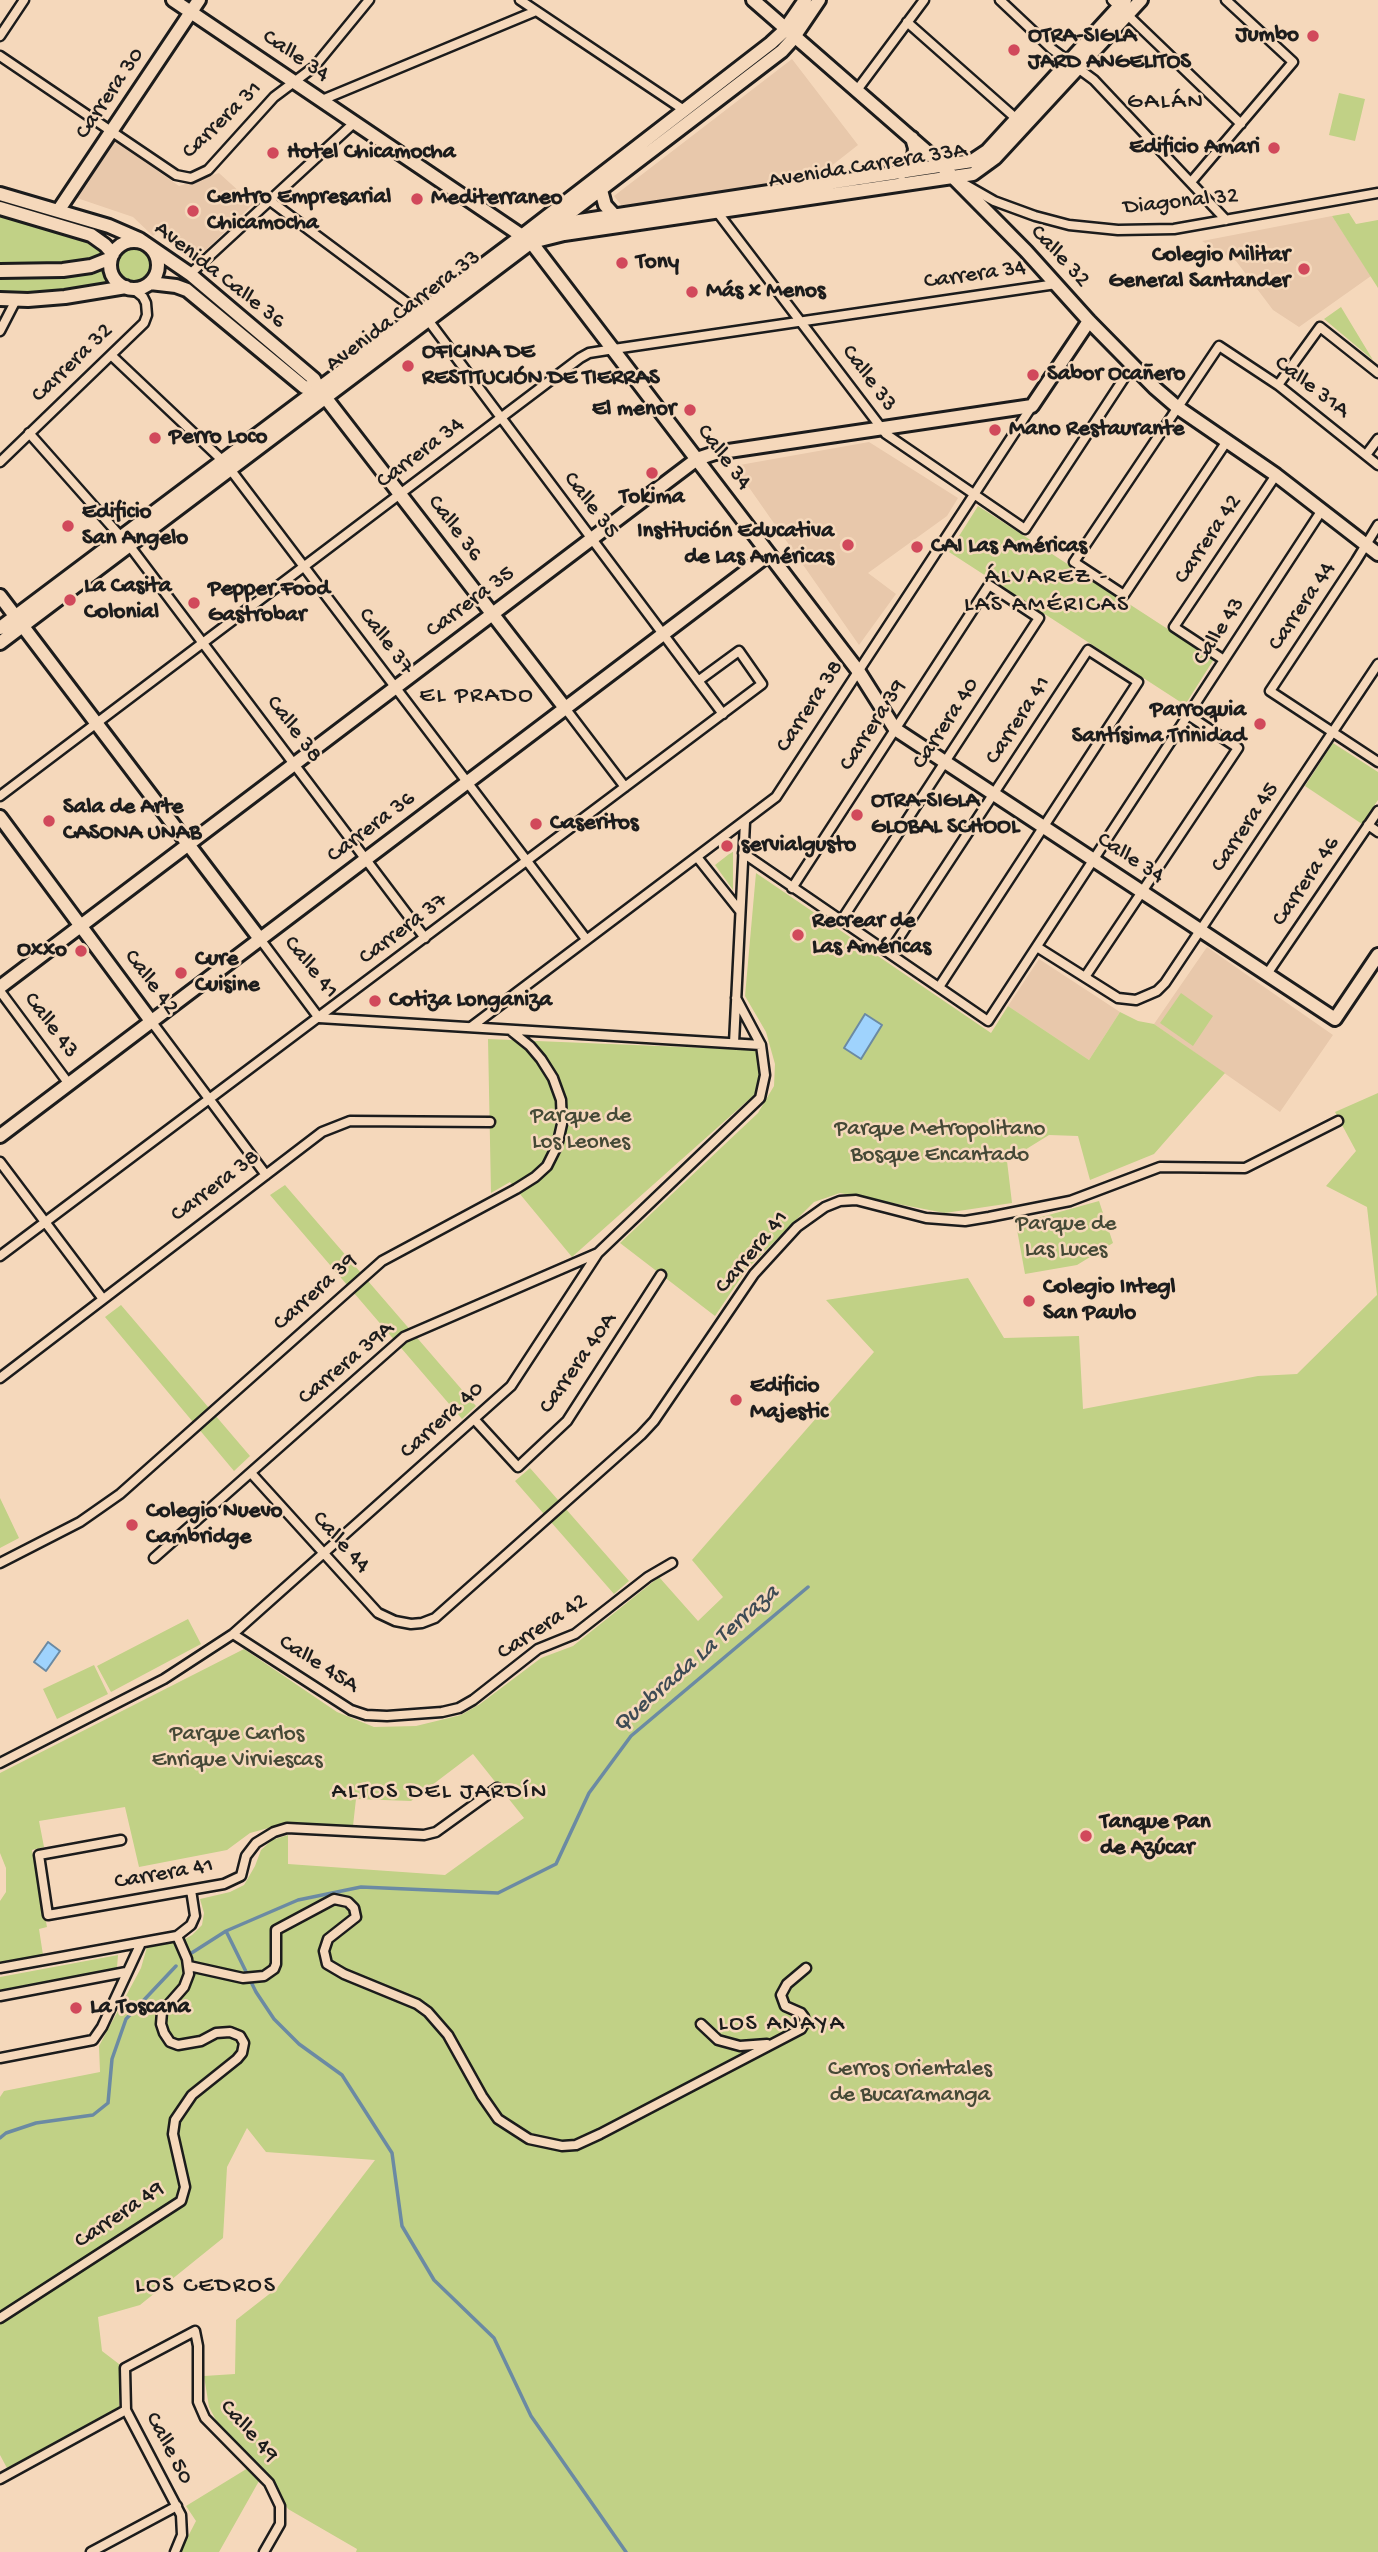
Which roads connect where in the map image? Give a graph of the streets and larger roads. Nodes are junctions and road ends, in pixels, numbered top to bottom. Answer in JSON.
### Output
{"nodes":[{"id":1,"x":24,"y":0,"type":"edge"},
{"id":2,"x":173,"y":0,"type":"edge"},
{"id":3,"x":199,"y":0,"type":"edge"},
{"id":4,"x":369,"y":0,"type":"edge"},
{"id":5,"x":520,"y":0,"type":"edge"},
{"id":6,"x":753,"y":0,"type":"edge"},
{"id":7,"x":805,"y":0,"type":"edge"},
{"id":8,"x":819,"y":0,"type":"edge"},
{"id":9,"x":924,"y":0,"type":"edge"},
{"id":10,"x":1000,"y":0,"type":"edge"},
{"id":11,"x":1141,"y":0,"type":"edge"},
{"id":12,"x":1226,"y":0,"type":"edge"},
{"id":13,"x":1121,"y":5,"type":"edge"},
{"id":14,"x":536,"y":11,"type":"junction"},
{"id":15,"x":191,"y":12,"type":"junction"},
{"id":16,"x":907,"y":22,"type":"junction"},
{"id":17,"x":790,"y":32,"type":"junction"},
{"id":18,"x":0,"y":36,"type":"edge"},
{"id":19,"x":0,"y":56,"type":"edge"},
{"id":20,"x":1074,"y":65,"type":"junction"},
{"id":21,"x":295,"y":82,"type":"junction"},
{"id":22,"x":857,"y":90,"type":"junction"},
{"id":23,"x":322,"y":100,"type":"junction"},
{"id":24,"x":684,"y":110,"type":"junction"},
{"id":25,"x":355,"y":122,"type":"junction"},
{"id":26,"x":1020,"y":123,"type":"junction"},
{"id":27,"x":1241,"y":124,"type":"junction"},
{"id":28,"x":111,"y":131,"type":"junction"},
{"id":29,"x":912,"y":137,"type":"junction"},
{"id":30,"x":943,"y":167,"type":"junction"},
{"id":31,"x":900,"y":173,"type":"junction"},
{"id":32,"x":954,"y":178,"type":"junction"},
{"id":33,"x":1191,"y":182,"type":"junction"},
{"id":34,"x":601,"y":190,"type":"junction"},
{"id":35,"x":1378,"y":193,"type":"edge"},
{"id":36,"x":0,"y":194,"type":"edge"},
{"id":37,"x":270,"y":200,"type":"junction"},
{"id":38,"x":720,"y":206,"type":"junction"},
{"id":39,"x":0,"y":208,"type":"edge"},
{"id":40,"x":58,"y":211,"type":"junction"},
{"id":41,"x":615,"y":216,"type":"junction"},
{"id":42,"x":1226,"y":220,"type":"junction"},
{"id":43,"x":556,"y":224,"type":"junction"},
{"id":44,"x":527,"y":238,"type":"junction"},
{"id":45,"x":148,"y":245,"type":"junction"},
{"id":46,"x":112,"y":256,"type":"junction"},
{"id":47,"x":0,"y":271,"type":"edge"},
{"id":48,"x":190,"y":274,"type":"junction"},
{"id":49,"x":150,"y":283,"type":"junction"},
{"id":50,"x":1056,"y":284,"type":"junction"},
{"id":51,"x":130,"y":288,"type":"junction"},
{"id":52,"x":0,"y":299,"type":"edge"},
{"id":53,"x":16,"y":300,"type":"junction"},
{"id":54,"x":423,"y":316,"type":"junction"},
{"id":55,"x":800,"y":321,"type":"junction"},
{"id":56,"x":1089,"y":321,"type":"junction"},
{"id":57,"x":0,"y":331,"type":"edge"},
{"id":58,"x":614,"y":349,"type":"junction"},
{"id":59,"x":111,"y":355,"type":"junction"},
{"id":60,"x":1132,"y":366,"type":"junction"},
{"id":61,"x":1378,"y":373,"type":"edge"},
{"id":62,"x":1279,"y":385,"type":"junction"},
{"id":63,"x":322,"y":393,"type":"junction"},
{"id":64,"x":1032,"y":406,"type":"junction"},
{"id":65,"x":1177,"y":407,"type":"junction"},
{"id":66,"x":500,"y":418,"type":"junction"},
{"id":67,"x":881,"y":428,"type":"junction"},
{"id":68,"x":29,"y":433,"type":"junction"},
{"id":69,"x":1378,"y":439,"type":"edge"},
{"id":70,"x":1227,"y":441,"type":"junction"},
{"id":71,"x":1366,"y":455,"type":"junction"},
{"id":72,"x":697,"y":458,"type":"junction"},
{"id":73,"x":0,"y":462,"type":"edge"},
{"id":74,"x":226,"y":465,"type":"junction"},
{"id":75,"x":1378,"y":465,"type":"edge"},
{"id":76,"x":1276,"y":475,"type":"junction"},
{"id":77,"x":400,"y":493,"type":"junction"},
{"id":78,"x":974,"y":495,"type":"junction"},
{"id":79,"x":1322,"y":510,"type":"junction"},
{"id":80,"x":1378,"y":525,"type":"edge"},
{"id":81,"x":591,"y":539,"type":"junction"},
{"id":82,"x":125,"y":541,"type":"junction"},
{"id":83,"x":1367,"y":544,"type":"junction"},
{"id":84,"x":769,"y":554,"type":"junction"},
{"id":85,"x":1378,"y":554,"type":"edge"},
{"id":86,"x":304,"y":566,"type":"junction"},
{"id":87,"x":989,"y":585,"type":"joint"},
{"id":88,"x":0,"y":596,"type":"edge"},
{"id":89,"x":492,"y":614,"type":"junction"},
{"id":90,"x":19,"y":621,"type":"junction"},
{"id":91,"x":0,"y":628,"type":"edge"},
{"id":92,"x":663,"y":634,"type":"junction"},
{"id":93,"x":0,"y":643,"type":"edge"},
{"id":94,"x":202,"y":643,"type":"junction"},
{"id":95,"x":1224,"y":660,"type":"junction"},
{"id":96,"x":1378,"y":664,"type":"edge"},
{"id":97,"x":859,"y":672,"type":"junction"},
{"id":98,"x":698,"y":681,"type":"junction"},
{"id":99,"x":395,"y":688,"type":"junction"},
{"id":100,"x":565,"y":708,"type":"junction"},
{"id":101,"x":723,"y":714,"type":"junction"},
{"id":102,"x":1188,"y":715,"type":"junction"},
{"id":103,"x":96,"y":723,"type":"junction"},
{"id":104,"x":895,"y":729,"type":"junction"},
{"id":105,"x":1333,"y":732,"type":"junction"},
{"id":106,"x":945,"y":762,"type":"junction"},
{"id":107,"x":1378,"y":762,"type":"edge"},
{"id":108,"x":294,"y":764,"type":"junction"},
{"id":109,"x":467,"y":782,"type":"junction"},
{"id":110,"x":625,"y":788,"type":"junction"},
{"id":111,"x":993,"y":794,"type":"junction"},
{"id":112,"x":0,"y":796,"type":"edge"},
{"id":113,"x":1378,"y":811,"type":"edge"},
{"id":114,"x":0,"y":817,"type":"edge"},
{"id":115,"x":745,"y":822,"type":"junction"},
{"id":116,"x":1368,"y":825,"type":"junction"},
{"id":117,"x":1043,"y":827,"type":"junction"},
{"id":118,"x":1378,"y":832,"type":"edge"},
{"id":119,"x":188,"y":845,"type":"junction"},
{"id":120,"x":743,"y":853,"type":"junction"},
{"id":121,"x":697,"y":857,"type":"junction"},
{"id":122,"x":366,"y":859,"type":"junction"},
{"id":123,"x":1093,"y":860,"type":"junction"},
{"id":124,"x":527,"y":861,"type":"junction"},
{"id":125,"x":792,"y":888,"type":"junction"},
{"id":126,"x":1142,"y":892,"type":"junction"},
{"id":127,"x":740,"y":911,"type":"junction"},
{"id":128,"x":841,"y":921,"type":"junction"},
{"id":129,"x":81,"y":926,"type":"junction"},
{"id":130,"x":1200,"y":930,"type":"junction"},
{"id":131,"x":425,"y":938,"type":"junction"},
{"id":132,"x":260,"y":939,"type":"junction"},
{"id":133,"x":586,"y":939,"type":"junction"},
{"id":134,"x":1037,"y":947,"type":"junction"},
{"id":135,"x":889,"y":953,"type":"junction"},
{"id":136,"x":1378,"y":955,"type":"edge"},
{"id":137,"x":1267,"y":974,"type":"junction"},
{"id":138,"x":1085,"y":977,"type":"junction"},
{"id":139,"x":939,"y":987,"type":"junction"},
{"id":140,"x":0,"y":989,"type":"edge"},
{"id":141,"x":736,"y":998,"type":"junction"},
{"id":142,"x":319,"y":1018,"type":"junction"},
{"id":143,"x":151,"y":1021,"type":"junction"},
{"id":144,"x":471,"y":1027,"type":"junction"},
{"id":145,"x":510,"y":1030,"type":"junction"},
{"id":146,"x":734,"y":1044,"type":"junction"},
{"id":147,"x":761,"y":1045,"type":"junction"},
{"id":148,"x":69,"y":1084,"type":"junction"},
{"id":149,"x":210,"y":1100,"type":"junction"},
{"id":150,"x":1338,"y":1121,"type":"dead end"},
{"id":151,"x":490,"y":1122,"type":"dead end"},
{"id":152,"x":0,"y":1136,"type":"edge"},
{"id":153,"x":0,"y":1162,"type":"edge"},
{"id":154,"x":266,"y":1175,"type":"junction"},
{"id":155,"x":46,"y":1222,"type":"junction"},
{"id":156,"x":598,"y":1253,"type":"junction"},
{"id":157,"x":0,"y":1256,"type":"edge"},
{"id":158,"x":662,"y":1275,"type":"dead end"},
{"id":159,"x":103,"y":1299,"type":"junction"},
{"id":160,"x":0,"y":1378,"type":"edge"},
{"id":161,"x":474,"y":1419,"type":"junction"},
{"id":162,"x":251,"y":1473,"type":"junction"},
{"id":163,"x":324,"y":1554,"type":"junction"},
{"id":164,"x":154,"y":1558,"type":"dead end"},
{"id":165,"x":0,"y":1563,"type":"edge"},
{"id":166,"x":672,"y":1563,"type":"dead end"},
{"id":167,"x":411,"y":1624,"type":"joint"},
{"id":168,"x":233,"y":1634,"type":"junction"},
{"id":169,"x":387,"y":1716,"type":"joint"},
{"id":170,"x":0,"y":1763,"type":"edge"},
{"id":171,"x":497,"y":1788,"type":"dead end"},
{"id":172,"x":121,"y":1840,"type":"dead end"},
{"id":173,"x":191,"y":1890,"type":"junction"},
{"id":174,"x":177,"y":1936,"type":"junction"},
{"id":175,"x":141,"y":1942,"type":"junction"},
{"id":176,"x":189,"y":1966,"type":"junction"},
{"id":177,"x":0,"y":1968,"type":"edge"},
{"id":178,"x":806,"y":1968,"type":"dead end"},
{"id":179,"x":126,"y":1972,"type":"junction"},
{"id":180,"x":0,"y":1996,"type":"edge"},
{"id":181,"x":701,"y":2024,"type":"dead end"},
{"id":182,"x":771,"y":2044,"type":"junction"},
{"id":183,"x":0,"y":2057,"type":"edge"},
{"id":184,"x":0,"y":2318,"type":"edge"},
{"id":185,"x":125,"y":2368,"type":"joint"},
{"id":186,"x":126,"y":2410,"type":"junction"},
{"id":187,"x":0,"y":2479,"type":"edge"},
{"id":188,"x":177,"y":2506,"type":"junction"},
{"id":189,"x":91,"y":2552,"type":"edge"},
{"id":190,"x":175,"y":2552,"type":"edge"},
{"id":191,"x":264,"y":2552,"type":"edge"}],
"edges":[{"from":1,"to":18,"type":"street"},
{"from":2,"to":15,"type":"street","name":"Calle 34"},
{"from":3,"to":15,"type":"street","name":"Carrera 30"},
{"from":4,"to":21,"type":"street","name":"Carrera 31"},
{"from":5,"to":14,"type":"street"},
{"from":6,"to":17,"type":"street","name":"Calle 32"},
{"from":7,"to":17,"type":"street","name":"Avenida Carrera 33"},
{"from":8,"to":17,"type":"street","name":"Avenida Carrera 33"},
{"from":9,"to":16,"type":"street"},
{"from":10,"to":20,"type":"street"},
{"from":11,"to":13,"type":"street","name":"Avenida Carrera 33A"},
{"from":12,"to":27,"type":"street"},
{"from":13,"to":20,"type":"street","name":"Avenida Carrera 33A"},
{"from":13,"to":27,"type":"street"},
{"from":14,"to":23,"type":"street"},
{"from":14,"to":24,"type":"street"},
{"from":15,"to":21,"type":"street","name":"Calle 34"},
{"from":15,"to":28,"type":"street","name":"Carrera 30"},
{"from":16,"to":22,"type":"street"},
{"from":16,"to":26,"type":"street"},
{"from":17,"to":22,"type":"street","name":"Calle 32"},
{"from":17,"to":24,"type":"street","name":"Avenida Carrera 33"},
{"from":17,"to":34,"type":"street","name":"Avenida Carrera 33"},
{"from":19,"to":28,"type":"street"},
{"from":20,"to":26,"type":"street","name":"Avenida Carrera 33A"},
{"from":20,"to":33,"type":"street"},
{"from":21,"to":23,"type":"street","name":"Calle 34"},
{"from":21,"to":28,"type":"street","name":"Carrera 31"},
{"from":22,"to":29,"type":"street","name":"Calle 32"},
{"from":23,"to":25,"type":"street","name":"Calle 34"},
{"from":24,"to":44,"type":"street","name":"Avenida Carrera 33"},
{"from":25,"to":37,"type":"street"},
{"from":25,"to":44,"type":"street","name":"Calle 34"},
{"from":26,"to":30,"type":"street","name":"Avenida Carrera 33A"},
{"from":26,"to":32,"type":"street","name":"Avenida Carrera 33A"},
{"from":27,"to":33,"type":"street"},
{"from":28,"to":40,"type":"street","name":"Carrera 30"},
{"from":29,"to":30,"type":"street","name":"Calle 32"},
{"from":29,"to":31,"type":"street"},
{"from":30,"to":31,"type":"street","name":"Avenida Carrera 33A"},
{"from":30,"to":32,"type":"street","name":"Calle 32"},
{"from":31,"to":38,"type":"street","name":"Avenida Carrera 33A"},
{"from":32,"to":38,"type":"street","name":"Avenida Carrera 33A"},
{"from":32,"to":42,"type":"street","name":"Diagonal 32"},
{"from":32,"to":50,"type":"street","name":"Calle 32"},
{"from":33,"to":42,"type":"street"},
{"from":34,"to":41,"type":"street"},
{"from":34,"to":43,"type":"street","name":"Avenida Carrera 33"},
{"from":35,"to":42,"type":"street","name":"Diagonal 32"},
{"from":36,"to":40,"type":"street","name":"Avenida Calle 36"},
{"from":37,"to":48,"type":"street"},
{"from":37,"to":54,"type":"street","name":"Calle 35"},
{"from":38,"to":41,"type":"street","name":"Avenida Carrera 33A"},
{"from":38,"to":44,"type":"street","name":"Avenida Carrera 33A"},
{"from":38,"to":55,"type":"street","name":"Calle 33"},
{"from":39,"to":46,"type":"street"},
{"from":40,"to":45,"type":"street","name":"Avenida Calle 36"},
{"from":41,"to":43,"type":"street","name":"Avenida Carrera 33A"},
{"from":43,"to":44,"type":"street","name":"Avenida Carrera 33"},
{"from":44,"to":54,"type":"street","name":"Avenida Carrera 33"},
{"from":44,"to":58,"type":"street","name":"Calle 34"},
{"from":45,"to":46,"type":"street"},
{"from":45,"to":48,"type":"street","name":"Avenida Calle 36"},
{"from":45,"to":49,"type":"street"},
{"from":46,"to":47,"type":"street"},
{"from":46,"to":51,"type":"street"},
{"from":48,"to":63,"type":"street","name":"Avenida Calle 36"},
{"from":49,"to":51,"type":"street"},
{"from":49,"to":63,"type":"street","name":"Avenida Calle 36"},
{"from":50,"to":55,"type":"street","name":"Carrera 34"},
{"from":50,"to":56,"type":"street","name":"Calle 32"},
{"from":51,"to":53,"type":"street"},
{"from":51,"to":59,"type":"street","name":"Carrera 32"},
{"from":52,"to":53,"type":"street"},
{"from":53,"to":57,"type":"street"},
{"from":54,"to":63,"type":"street","name":"Avenida Carrera 33"},
{"from":54,"to":66,"type":"street","name":"Calle 35"},
{"from":55,"to":58,"type":"street","name":"Carrera 34"},
{"from":55,"to":67,"type":"street","name":"Calle 33"},
{"from":56,"to":60,"type":"street","name":"Calle 32"},
{"from":56,"to":64,"type":"street","name":"Carrera 38"},
{"from":58,"to":66,"type":"street","name":"Carrera 34"},
{"from":58,"to":72,"type":"street","name":"Calle 34"},
{"from":59,"to":68,"type":"street","name":"Carrera 32"},
{"from":59,"to":74,"type":"street","name":"Calle 37"},
{"from":60,"to":65,"type":"street","name":"Calle 32"},
{"from":60,"to":78,"type":"street","name":"Calle 33"},
{"from":61,"to":62,"type":"street"},
{"from":62,"to":65,"type":"street","name":"Calle 31A"},
{"from":62,"to":71,"type":"street","name":"Calle 31A"},
{"from":63,"to":74,"type":"street","name":"Avenida Carrera 33"},
{"from":63,"to":77,"type":"street","name":"Calle 36"},
{"from":64,"to":67,"type":"street","name":"Carrera 35"},
{"from":64,"to":78,"type":"street","name":"Carrera 38"},
{"from":65,"to":70,"type":"street","name":"Calle 32"},
{"from":65,"to":70,"type":"street"},
{"from":66,"to":77,"type":"street","name":"Carrera 34"},
{"from":66,"to":81,"type":"street","name":"Calle 35"},
{"from":67,"to":72,"type":"street","name":"Carrera 35"},
{"from":67,"to":78,"type":"street","name":"Calle 33"},
{"from":68,"to":73,"type":"street","name":"Carrera 32"},
{"from":68,"to":82,"type":"street","name":"Calle 38"},
{"from":69,"to":71,"type":"street"},
{"from":70,"to":76,"type":"street","name":"Calle 32"},
{"from":71,"to":75,"type":"street","name":"Calle 31A"},
{"from":72,"to":81,"type":"street","name":"Carrera 35"},
{"from":72,"to":84,"type":"street","name":"Calle 34"},
{"from":74,"to":82,"type":"street","name":"Avenida Carrera 33"},
{"from":74,"to":86,"type":"street","name":"Calle 37"},
{"from":76,"to":79,"type":"street","name":"Calle 32"},
{"from":76,"to":95,"type":"street","name":"Carrera 42"},
{"from":77,"to":86,"type":"street","name":"Carrera 34"},
{"from":77,"to":89,"type":"street","name":"Calle 36"},
{"from":78,"to":97,"type":"street","name":"Carrera 38"},
{"from":79,"to":83,"type":"street","name":"Calle 32"},
{"from":79,"to":95,"type":"street","name":"Calle 43"},
{"from":80,"to":83,"type":"street"},
{"from":81,"to":89,"type":"street","name":"Carrera 35"},
{"from":81,"to":92,"type":"street","name":"Calle 35"},
{"from":82,"to":90,"type":"street","name":"Avenida Carrera 33"},
{"from":82,"to":94,"type":"street","name":"Calle 38"},
{"from":83,"to":85,"type":"street","name":"Calle 32"},
{"from":83,"to":105,"type":"street","name":"Carrera 44"},
{"from":84,"to":92,"type":"street","name":"Carrera 36"},
{"from":84,"to":97,"type":"street","name":"Calle 34"},
{"from":86,"to":94,"type":"street","name":"Carrera 34"},
{"from":86,"to":99,"type":"street","name":"Calle 37"},
{"from":87,"to":104,"type":"street","name":"Carrera 39"},
{"from":87,"to":106,"type":"street","name":"Carrera 40"},
{"from":88,"to":90,"type":"street","name":"Calle 41"},
{"from":89,"to":99,"type":"street","name":"Carrera 35"},
{"from":89,"to":100,"type":"street","name":"Calle 36"},
{"from":90,"to":91,"type":"street","name":"Avenida Carrera 33"},
{"from":90,"to":93,"type":"street","name":"Avenida Carrera 33"},
{"from":90,"to":103,"type":"street","name":"Calle 41"},
{"from":92,"to":98,"type":"street","name":"Calle 35"},
{"from":92,"to":100,"type":"street","name":"Carrera 36"},
{"from":94,"to":103,"type":"street","name":"Carrera 34"},
{"from":94,"to":108,"type":"street","name":"Calle 38"},
{"from":95,"to":102,"type":"street","name":"Calle 43"},
{"from":96,"to":105,"type":"street","name":"Carrera 45"},
{"from":97,"to":104,"type":"street","name":"Calle 34"},
{"from":97,"to":115,"type":"street","name":"Carrera 38"},
{"from":98,"to":101,"type":"street","name":"Calle 35"},
{"from":98,"to":101,"type":"street","name":"Carrera 37"},
{"from":99,"to":108,"type":"street","name":"Carrera 35"},
{"from":99,"to":109,"type":"street","name":"Calle 37"},
{"from":100,"to":109,"type":"street","name":"Carrera 36"},
{"from":100,"to":110,"type":"street","name":"Calle 36"},
{"from":101,"to":110,"type":"street","name":"Carrera 37"},
{"from":102,"to":123,"type":"street","name":"Calle 43"},
{"from":102,"to":126,"type":"street"},
{"from":103,"to":112,"type":"street","name":"Carrera 34"},
{"from":103,"to":119,"type":"street","name":"Calle 41"},
{"from":104,"to":106,"type":"street","name":"Calle 34"},
{"from":104,"to":125,"type":"street","name":"Carrera 39"},
{"from":105,"to":107,"type":"street"},
{"from":105,"to":130,"type":"street","name":"Carrera 45"},
{"from":106,"to":111,"type":"street","name":"Calle 34"},
{"from":106,"to":128,"type":"street","name":"Carrera 40"},
{"from":108,"to":119,"type":"street","name":"Carrera 35"},
{"from":108,"to":122,"type":"street","name":"Calle 38"},
{"from":109,"to":122,"type":"street","name":"Carrera 36"},
{"from":109,"to":124,"type":"street","name":"Calle 37"},
{"from":110,"to":124,"type":"street","name":"Carrera 37"},
{"from":111,"to":117,"type":"street","name":"Calle 34"},
{"from":111,"to":117,"type":"street","name":"Carrera 41"},
{"from":111,"to":135,"type":"street","name":"Carrera 41"},
{"from":113,"to":116,"type":"street","name":"Carrera 46"},
{"from":114,"to":129,"type":"street","name":"Calle 42"},
{"from":115,"to":120,"type":"street"},
{"from":115,"to":121,"type":"street","name":"Carrera 38"},
{"from":116,"to":118,"type":"street"},
{"from":116,"to":137,"type":"street","name":"Carrera 46"},
{"from":117,"to":123,"type":"street","name":"Calle 34"},
{"from":117,"to":139,"type":"street"},
{"from":119,"to":129,"type":"street","name":"Carrera 35"},
{"from":119,"to":132,"type":"street","name":"Calle 41"},
{"from":120,"to":125,"type":"street"},
{"from":120,"to":127,"type":"street"},
{"from":121,"to":127,"type":"street"},
{"from":121,"to":133,"type":"street","name":"Carrera 38"},
{"from":122,"to":131,"type":"street","name":"Calle 38"},
{"from":122,"to":132,"type":"street","name":"Carrera 36"},
{"from":123,"to":126,"type":"street","name":"Calle 34"},
{"from":123,"to":134,"type":"street","name":"Calle 43"},
{"from":124,"to":131,"type":"street","name":"Carrera 37"},
{"from":124,"to":133,"type":"street","name":"Calle 37"},
{"from":125,"to":128,"type":"street"},
{"from":126,"to":130,"type":"street","name":"Calle 34"},
{"from":126,"to":138,"type":"street"},
{"from":127,"to":141,"type":"street"},
{"from":128,"to":135,"type":"street"},
{"from":129,"to":140,"type":"street","name":"Carrera 35"},
{"from":129,"to":143,"type":"street","name":"Calle 42"},
{"from":130,"to":137,"type":"street","name":"Calle 34"},
{"from":130,"to":138,"type":"street","name":"Carrera 45"},
{"from":131,"to":142,"type":"street","name":"Carrera 37"},
{"from":132,"to":142,"type":"street","name":"Calle 41"},
{"from":132,"to":143,"type":"street","name":"Carrera 36"},
{"from":133,"to":144,"type":"street","name":"Carrera 38"},
{"from":134,"to":138,"type":"street"},
{"from":134,"to":139,"type":"street","name":"Calle 43"},
{"from":135,"to":139,"type":"street"},
{"from":136,"to":137,"type":"street","name":"Calle 34"},
{"from":140,"to":148,"type":"street","name":"Calle 43"},
{"from":141,"to":146,"type":"street"},
{"from":141,"to":147,"type":"street","name":"Carrera 40"},
{"from":142,"to":144,"type":"street","name":"Calle 41"},
{"from":142,"to":149,"type":"street","name":"Carrera 37"},
{"from":143,"to":148,"type":"street","name":"Carrera 36"},
{"from":143,"to":149,"type":"street","name":"Calle 42"},
{"from":144,"to":145,"type":"street","name":"Calle 41"},
{"from":145,"to":146,"type":"street","name":"Calle 41"},
{"from":145,"to":165,"type":"street","name":"Carrera 39"},
{"from":146,"to":147,"type":"street","name":"Calle 41"},
{"from":147,"to":156,"type":"street","name":"Carrera 40"},
{"from":148,"to":152,"type":"street","name":"Carrera 36"},
{"from":149,"to":154,"type":"street","name":"Calle 42"},
{"from":149,"to":155,"type":"street","name":"Carrera 37"},
{"from":150,"to":167,"type":"street","name":"Carrera 41"},
{"from":151,"to":154,"type":"street","name":"Carrera 38"},
{"from":153,"to":155,"type":"street"},
{"from":154,"to":159,"type":"street","name":"Carrera 38"},
{"from":155,"to":157,"type":"street","name":"Carrera 37"},
{"from":155,"to":159,"type":"street"},
{"from":156,"to":161,"type":"street","name":"Carrera 40"},
{"from":156,"to":162,"type":"street","name":"Carrera 39A"},
{"from":158,"to":161,"type":"street","name":"Carrera 40A"},
{"from":159,"to":160,"type":"street","name":"Carrera 38"},
{"from":161,"to":163,"type":"street","name":"Carrera 40"},
{"from":162,"to":163,"type":"street","name":"Calle 44"},
{"from":162,"to":164,"type":"street","name":"Carrera 39A"},
{"from":163,"to":167,"type":"street","name":"Calle 44"},
{"from":163,"to":168,"type":"street","name":"Carrera 40"},
{"from":166,"to":169,"type":"street","name":"Carrera 42"},
{"from":168,"to":169,"type":"street","name":"Calle 45A"},
{"from":168,"to":170,"type":"street","name":"Carrera 40"},
{"from":171,"to":173,"type":"street","name":"Carrera 41"},
{"from":172,"to":173,"type":"street","name":"Carrera 41"},
{"from":173,"to":174,"type":"street"},
{"from":174,"to":175,"type":"street"},
{"from":174,"to":176,"type":"street"},
{"from":175,"to":177,"type":"street"},
{"from":175,"to":179,"type":"street"},
{"from":176,"to":182,"type":"street"},
{"from":176,"to":184,"type":"street","name":"Carrera 49"},
{"from":178,"to":182,"type":"street"},
{"from":179,"to":180,"type":"street"},
{"from":179,"to":183,"type":"street"},
{"from":181,"to":182,"type":"street"},
{"from":185,"to":186,"type":"street","name":"Calle 50"},
{"from":185,"to":191,"type":"street","name":"Calle 49"},
{"from":186,"to":187,"type":"street"},
{"from":186,"to":188,"type":"street","name":"Calle 50"},
{"from":188,"to":189,"type":"street"},
{"from":188,"to":190,"type":"street"}]}
